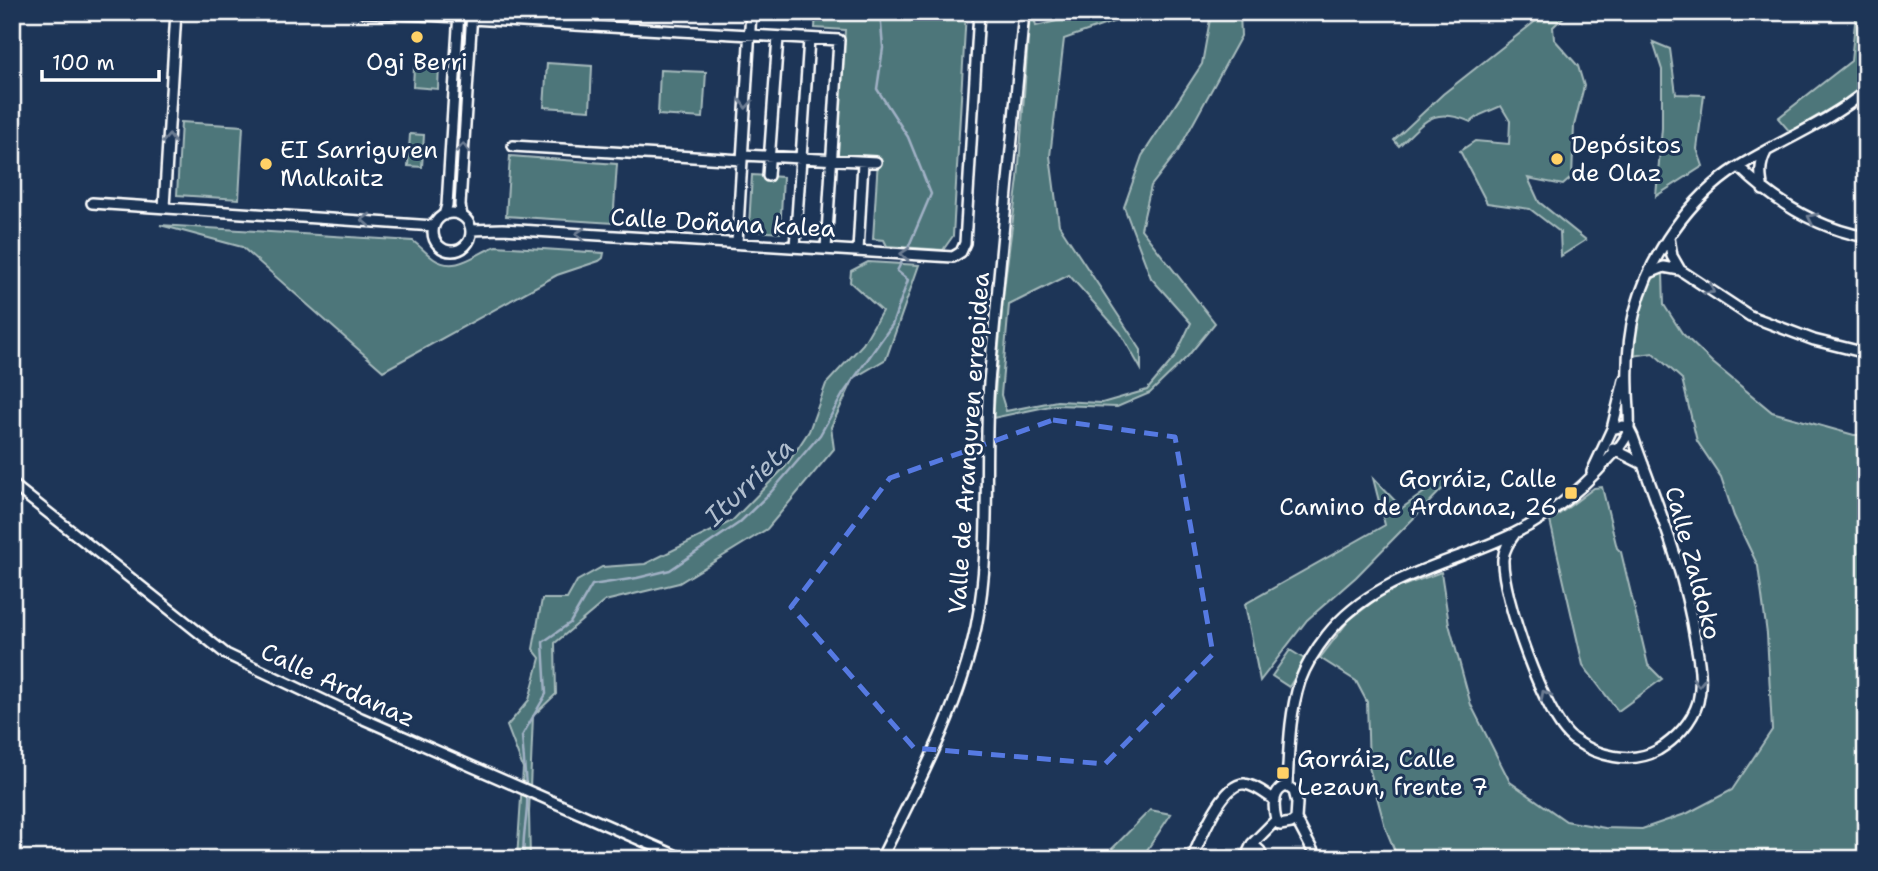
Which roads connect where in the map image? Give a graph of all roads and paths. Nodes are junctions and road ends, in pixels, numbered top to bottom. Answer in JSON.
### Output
{"nodes":[{"id":1,"x":176,"y":12,"type":"edge"},
{"id":2,"x":363,"y":12,"type":"edge"},
{"id":3,"x":751,"y":12,"type":"edge"},
{"id":4,"x":979,"y":12,"type":"edge"},
{"id":5,"x":1024,"y":12,"type":"edge"},
{"id":6,"x":459,"y":15,"type":"edge"},
{"id":7,"x":471,"y":16,"type":"edge"},
{"id":8,"x":750,"y":36,"type":"junction"},
{"id":9,"x":778,"y":37,"type":"junction"},
{"id":10,"x":809,"y":39,"type":"junction"},
{"id":11,"x":1866,"y":91,"type":"edge"},
{"id":12,"x":513,"y":146,"type":"dead end"},
{"id":13,"x":1766,"y":152,"type":"junction"},
{"id":14,"x":770,"y":156,"type":"junction"},
{"id":15,"x":742,"y":157,"type":"junction"},
{"id":16,"x":801,"y":158,"type":"junction"},
{"id":17,"x":832,"y":160,"type":"junction"},
{"id":18,"x":863,"y":162,"type":"junction"},
{"id":19,"x":876,"y":162,"type":"dead end"},
{"id":20,"x":1739,"y":167,"type":"junction"},
{"id":21,"x":768,"y":176,"type":"dead end"},
{"id":22,"x":1763,"y":190,"type":"junction"},
{"id":23,"x":92,"y":203,"type":"dead end"},
{"id":24,"x":164,"y":207,"type":"junction"},
{"id":25,"x":444,"y":215,"type":"junction"},
{"id":26,"x":462,"y":216,"type":"junction"},
{"id":27,"x":434,"y":226,"type":"junction"},
{"id":28,"x":471,"y":230,"type":"junction"},
{"id":29,"x":1866,"y":237,"type":"edge"},
{"id":30,"x":1668,"y":238,"type":"junction"},
{"id":31,"x":737,"y":243,"type":"junction"},
{"id":32,"x":795,"y":247,"type":"junction"},
{"id":33,"x":826,"y":249,"type":"junction"},
{"id":34,"x":858,"y":251,"type":"junction"},
{"id":35,"x":1680,"y":270,"type":"junction"},
{"id":36,"x":1649,"y":273,"type":"junction"},
{"id":37,"x":1866,"y":353,"type":"edge"},
{"id":38,"x":1627,"y":361,"type":"junction"},
{"id":39,"x":1631,"y":433,"type":"junction"},
{"id":40,"x":1610,"y":434,"type":"junction"},
{"id":41,"x":1618,"y":453,"type":"junction"},
{"id":42,"x":1643,"y":464,"type":"junction"},
{"id":43,"x":1589,"y":479,"type":"junction"},
{"id":44,"x":12,"y":484,"type":"edge"},
{"id":45,"x":1515,"y":533,"type":"junction"},
{"id":46,"x":1481,"y":547,"type":"junction"},
{"id":47,"x":1503,"y":559,"type":"junction"},
{"id":48,"x":1287,"y":786,"type":"junction"},
{"id":49,"x":1275,"y":800,"type":"junction"},
{"id":50,"x":1296,"y":819,"type":"junction"},
{"id":51,"x":1276,"y":820,"type":"junction"},
{"id":52,"x":1252,"y":844,"type":"junction"},
{"id":53,"x":684,"y":859,"type":"edge"},
{"id":54,"x":881,"y":859,"type":"edge"},
{"id":55,"x":1192,"y":859,"type":"edge"},
{"id":56,"x":1245,"y":859,"type":"edge"},
{"id":57,"x":1263,"y":859,"type":"edge"},
{"id":58,"x":1317,"y":859,"type":"edge"}],
"edges":[{"from":24,"to":1,"type":"street","one_way":true},
{"from":2,"to":6,"type":"street"},
{"from":3,"to":8,"type":"street"},
{"from":4,"to":34,"type":"street","name":"Calle Doñana kalea","one_way":true},
{"from":5,"to":54,"type":"street","name":"Valle de Aranguren errepidea"},
{"from":6,"to":25,"type":"street"},
{"from":7,"to":8,"type":"street"},
{"from":26,"to":7,"type":"street","one_way":true},
{"from":8,"to":9,"type":"street"},
{"from":8,"to":15,"type":"street","one_way":true},
{"from":9,"to":10,"type":"street"},
{"from":9,"to":14,"type":"street"},
{"from":10,"to":16,"type":"street"},
{"from":10,"to":17,"type":"street"},
{"from":11,"to":13,"type":"street"},
{"from":12,"to":15,"type":"street"},
{"from":13,"to":20,"type":"street"},
{"from":13,"to":22,"type":"street"},
{"from":14,"to":15,"type":"street"},
{"from":14,"to":16,"type":"street"},
{"from":14,"to":21,"type":"street"},
{"from":15,"to":31,"type":"street"},
{"from":16,"to":17,"type":"street"},
{"from":16,"to":32,"type":"street"},
{"from":17,"to":18,"type":"street"},
{"from":17,"to":33,"type":"street"},
{"from":18,"to":19,"type":"street"},
{"from":18,"to":34,"type":"street"},
{"from":20,"to":22,"type":"street"},
{"from":20,"to":30,"type":"street"},
{"from":29,"to":22,"type":"street","one_way":true},
{"from":23,"to":24,"type":"street"},
{"from":27,"to":24,"type":"street","one_way":true},
{"from":25,"to":26,"type":"street"},
{"from":25,"to":27,"type":"street"},
{"from":26,"to":28,"type":"street"},
{"from":27,"to":28,"type":"street"},
{"from":31,"to":28,"type":"street","name":"Calle Doñana kalea","one_way":true},
{"from":30,"to":35,"type":"street"},
{"from":30,"to":36,"type":"street"},
{"from":31,"to":32,"type":"street","name":"Calle Doñana kalea"},
{"from":32,"to":33,"type":"street","name":"Calle Doñana kalea"},
{"from":33,"to":34,"type":"street","name":"Calle Doñana kalea"},
{"from":35,"to":36,"type":"street"},
{"from":35,"to":37,"type":"street","one_way":true},
{"from":36,"to":38,"type":"street"},
{"from":38,"to":39,"type":"street"},
{"from":38,"to":40,"type":"street"},
{"from":39,"to":40,"type":"street"},
{"from":39,"to":41,"type":"street"},
{"from":39,"to":42,"type":"street","name":"Calle Zaldoko"},
{"from":40,"to":41,"type":"street"},
{"from":40,"to":43,"type":"street"},
{"from":41,"to":42,"type":"street","name":"Calle Zaldoko"},
{"from":41,"to":43,"type":"street"},
{"from":42,"to":47,"type":"street","name":"Calle Zaldoko","one_way":true},
{"from":43,"to":45,"type":"street"},
{"from":44,"to":53,"type":"street","name":"Calle Ardanaz"},
{"from":45,"to":46,"type":"street"},
{"from":45,"to":47,"type":"street"},
{"from":46,"to":47,"type":"street"},
{"from":46,"to":48,"type":"street"},
{"from":48,"to":49,"type":"street"},
{"from":48,"to":50,"type":"street"},
{"from":49,"to":51,"type":"street"},
{"from":49,"to":55,"type":"street"},
{"from":50,"to":51,"type":"street"},
{"from":50,"to":58,"type":"street"},
{"from":51,"to":52,"type":"street"},
{"from":52,"to":56,"type":"street"},
{"from":52,"to":57,"type":"street"}]}
